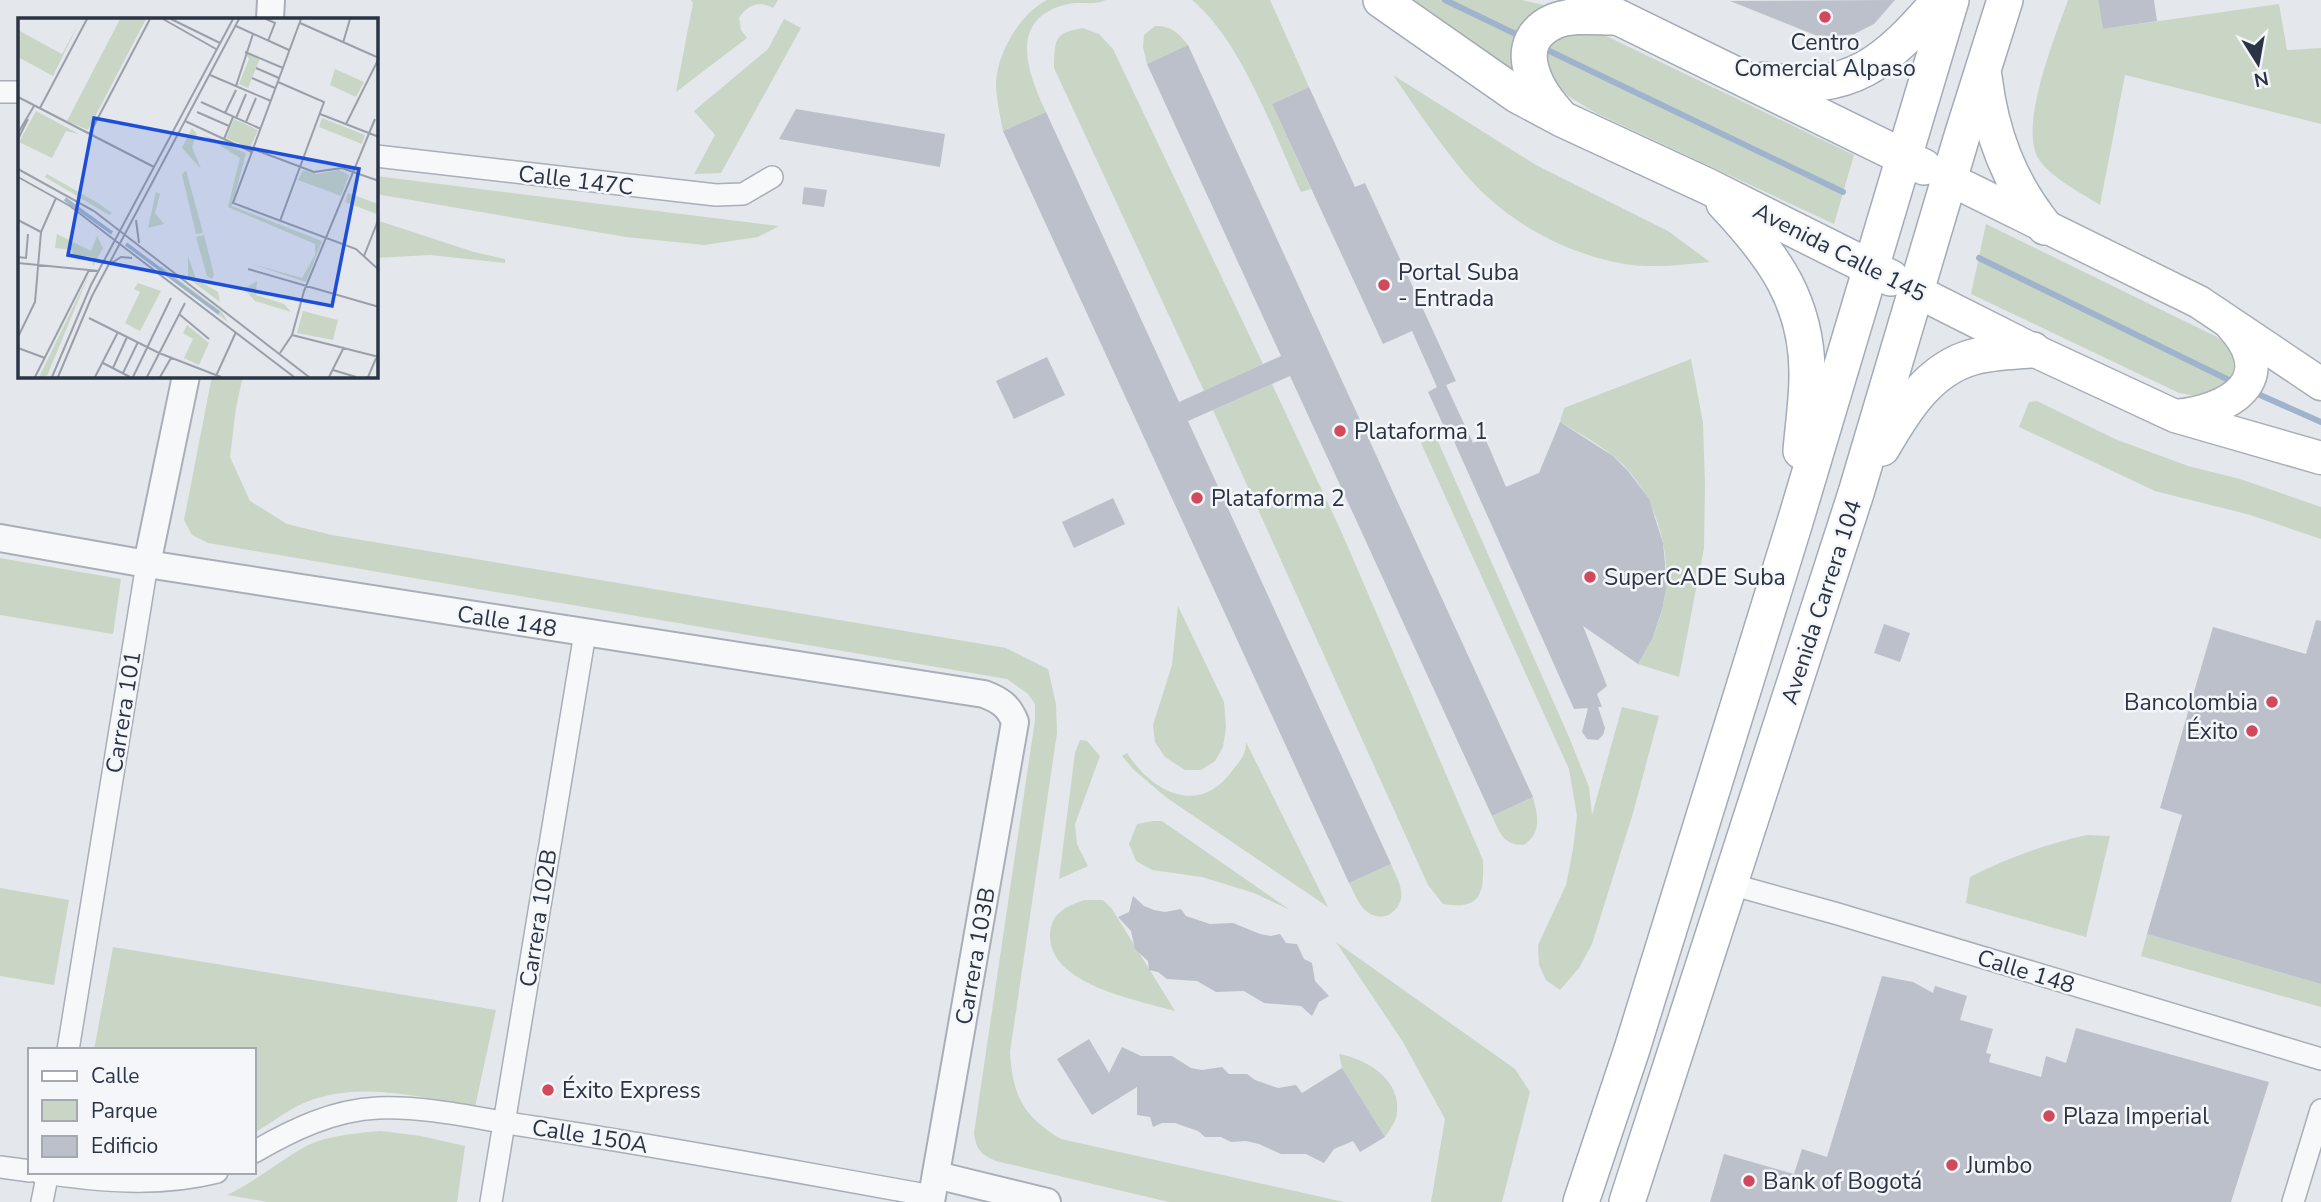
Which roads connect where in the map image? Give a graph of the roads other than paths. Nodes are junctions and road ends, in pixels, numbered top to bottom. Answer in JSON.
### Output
{"nodes":[{"id":1,"x":271,"y":0,"type":"edge"},
{"id":2,"x":1381,"y":0,"type":"edge"},
{"id":3,"x":1583,"y":0,"type":"edge"},
{"id":4,"x":1941,"y":0,"type":"edge"},
{"id":5,"x":1951,"y":0,"type":"edge"},
{"id":6,"x":2005,"y":0,"type":"edge"},
{"id":7,"x":1618,"y":17,"type":"junction"},
{"id":8,"x":270,"y":18,"type":"edge"},
{"id":9,"x":1983,"y":69,"type":"junction"},
{"id":10,"x":1741,"y":76,"type":"junction"},
{"id":11,"x":0,"y":92,"type":"edge"},
{"id":12,"x":18,"y":93,"type":"edge"},
{"id":13,"x":1562,"y":119,"type":"junction"},
{"id":14,"x":378,"y":156,"type":"edge"},
{"id":15,"x":1904,"y":157,"type":"junction"},
{"id":16,"x":772,"y":177,"type":"dead end"},
{"id":17,"x":1949,"y":179,"type":"junction"},
{"id":18,"x":1707,"y":186,"type":"junction"},
{"id":19,"x":2045,"y":227,"type":"junction"},
{"id":20,"x":1871,"y":268,"type":"junction"},
{"id":21,"x":1916,"y":291,"type":"junction"},
{"id":22,"x":2226,"y":318,"type":"junction"},
{"id":23,"x":2034,"y":350,"type":"junction"},
{"id":24,"x":186,"y":378,"type":"edge"},
{"id":25,"x":2321,"y":384,"type":"edge"},
{"id":26,"x":2175,"y":416,"type":"junction"},
{"id":27,"x":2321,"y":458,"type":"edge"},
{"id":28,"x":1856,"y":493,"type":"junction"},
{"id":29,"x":1795,"y":522,"type":"junction"},
{"id":30,"x":0,"y":538,"type":"edge"},
{"id":31,"x":147,"y":564,"type":"junction"},
{"id":32,"x":585,"y":634,"type":"junction"},
{"id":33,"x":1010,"y":709,"type":"joint"},
{"id":34,"x":1730,"y":884,"type":"junction"},
{"id":35,"x":68,"y":1048,"type":"edge"},
{"id":36,"x":2321,"y":1059,"type":"edge"},
{"id":37,"x":2321,"y":1110,"type":"edge"},
{"id":38,"x":504,"y":1123,"type":"junction"},
{"id":39,"x":256,"y":1151,"type":"edge"},
{"id":40,"x":0,"y":1167,"type":"edge"},
{"id":41,"x":28,"y":1170,"type":"edge"},
{"id":42,"x":41,"y":1174,"type":"edge"},
{"id":43,"x":63,"y":1174,"type":"edge"},
{"id":44,"x":209,"y":1174,"type":"edge"},
{"id":45,"x":933,"y":1191,"type":"edge"},
{"id":46,"x":1583,"y":1193,"type":"edge"},
{"id":47,"x":1628,"y":1201,"type":"edge"},
{"id":48,"x":42,"y":1202,"type":"edge"},
{"id":49,"x":491,"y":1202,"type":"edge"},
{"id":50,"x":1047,"y":1202,"type":"edge"},
{"id":51,"x":2293,"y":1202,"type":"edge"}],
"edges":[{"from":1,"to":8,"type":"street"},
{"from":2,"to":13,"type":"main road","name":"Avenida Calle 145"},
{"from":3,"to":7,"type":"main road"},
{"from":4,"to":10,"type":"main road"},
{"from":5,"to":15,"type":"main road","name":"Avenida Carrera 104"},
{"from":6,"to":9,"type":"main road","name":"Avenida Carrera 104"},
{"from":7,"to":10,"type":"main road"},
{"from":7,"to":13,"type":"main road"},
{"from":9,"to":17,"type":"main road","name":"Avenida Carrera 104"},
{"from":9,"to":19,"type":"main road"},
{"from":10,"to":15,"type":"main road"},
{"from":11,"to":12,"type":"street"},
{"from":13,"to":18,"type":"main road","name":"Avenida Calle 145"},
{"from":14,"to":16,"type":"street","name":"Calle 147C"},
{"from":15,"to":17,"type":"main road"},
{"from":15,"to":20,"type":"main road","name":"Avenida Carrera 104"},
{"from":17,"to":19,"type":"main road"},
{"from":17,"to":21,"type":"main road","name":"Avenida Carrera 104"},
{"from":18,"to":20,"type":"main road","name":"Avenida Calle 145"},
{"from":18,"to":29,"type":"main road"},
{"from":19,"to":22,"type":"main road"},
{"from":20,"to":21,"type":"main road","name":"Avenida Calle 145"},
{"from":20,"to":29,"type":"main road","name":"Avenida Carrera 104"},
{"from":21,"to":23,"type":"main road","name":"Avenida Calle 145"},
{"from":21,"to":28,"type":"main road","name":"Avenida Carrera 104"},
{"from":22,"to":25,"type":"main road"},
{"from":22,"to":26,"type":"main road"},
{"from":23,"to":26,"type":"main road","name":"Avenida Calle 145"},
{"from":23,"to":28,"type":"main road"},
{"from":24,"to":31,"type":"street","name":"Carrera 101"},
{"from":26,"to":27,"type":"main road","name":"Avenida Calle 145"},
{"from":28,"to":34,"type":"main road","name":"Avenida Carrera 104"},
{"from":29,"to":46,"type":"main road","name":"Avenida Carrera 104"},
{"from":30,"to":31,"type":"street","name":"Calle 148"},
{"from":31,"to":32,"type":"street","name":"Calle 148"},
{"from":31,"to":35,"type":"street","name":"Carrera 101"},
{"from":32,"to":33,"type":"street","name":"Calle 148"},
{"from":32,"to":38,"type":"street","name":"Carrera 102B"},
{"from":33,"to":45,"type":"street","name":"Carrera 103B"},
{"from":34,"to":36,"type":"street","name":"Calle 148"},
{"from":34,"to":47,"type":"main road","name":"Avenida Carrera 104"},
{"from":37,"to":51,"type":"street"},
{"from":38,"to":39,"type":"street","name":"Calle 150A"},
{"from":38,"to":45,"type":"street","name":"Calle 150A"},
{"from":38,"to":49,"type":"street","name":"Carrera 102B"},
{"from":40,"to":41,"type":"street"},
{"from":42,"to":48,"type":"street"},
{"from":43,"to":44,"type":"street"},
{"from":45,"to":50,"type":"street","name":"Calle 150A"},
{"from":46,"to":47,"type":"main road"}]}
